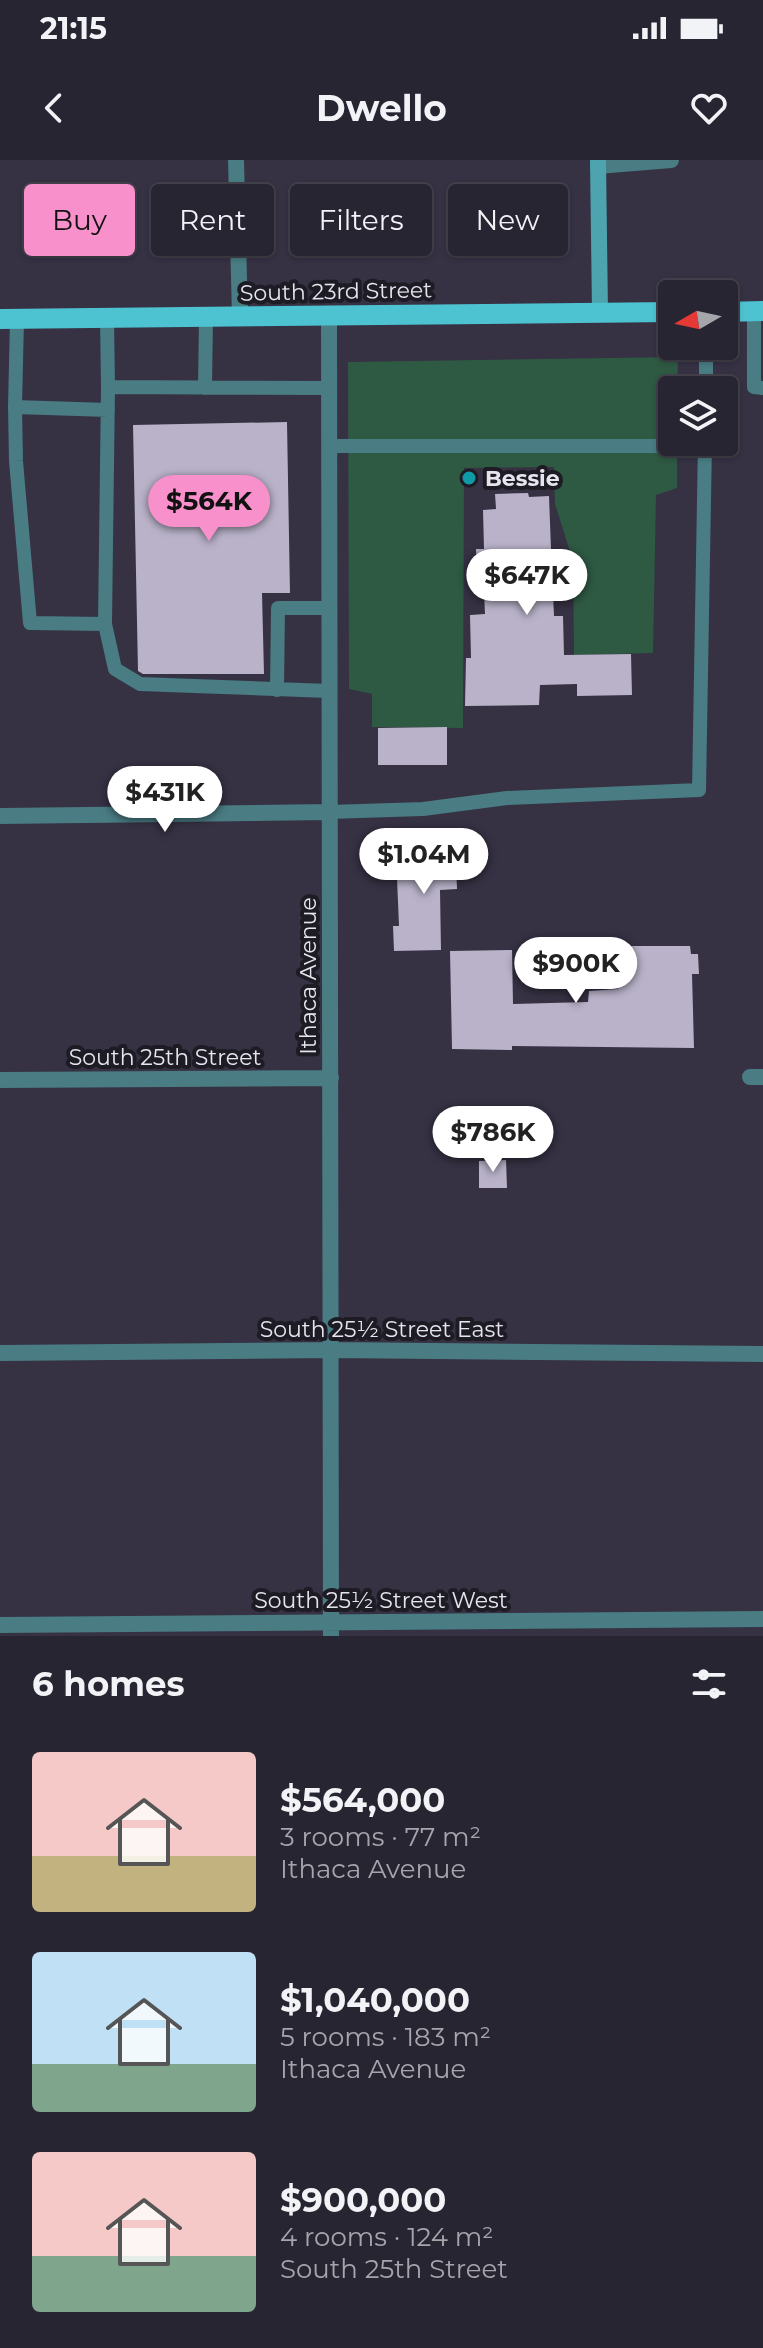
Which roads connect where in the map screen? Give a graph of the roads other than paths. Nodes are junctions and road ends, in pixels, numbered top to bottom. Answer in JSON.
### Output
{"nodes":[{"id":1,"x":236,"y":160,"type":"edge"},
{"id":2,"x":671,"y":160,"type":"edge"},
{"id":3,"x":598,"y":163,"type":"edge"},
{"id":4,"x":759,"y":311,"type":"edge"},
{"id":5,"x":658,"y":312,"type":"edge"},
{"id":6,"x":738,"y":312,"type":"edge"},
{"id":7,"x":600,"y":313,"type":"junction"},
{"id":8,"x":206,"y":316,"type":"junction"},
{"id":9,"x":329,"y":316,"type":"junction"},
{"id":10,"x":240,"y":317,"type":"junction"},
{"id":11,"x":107,"y":318,"type":"junction"},
{"id":12,"x":8,"y":319,"type":"edge"},
{"id":13,"x":108,"y":387,"type":"junction"},
{"id":14,"x":205,"y":388,"type":"junction"},
{"id":15,"x":329,"y":388,"type":"junction"},
{"id":16,"x":763,"y":388,"type":"edge"},
{"id":17,"x":15,"y":407,"type":"junction"},
{"id":18,"x":108,"y":410,"type":"junction"},
{"id":19,"x":658,"y":444,"type":"edge"},
{"id":20,"x":330,"y":446,"type":"junction"},
{"id":21,"x":705,"y":456,"type":"edge"},
{"id":22,"x":329,"y":608,"type":"junction"},
{"id":23,"x":105,"y":624,"type":"junction"},
{"id":24,"x":277,"y":690,"type":"junction"},
{"id":25,"x":329,"y":691,"type":"junction"},
{"id":26,"x":329,"y":812,"type":"junction"},
{"id":27,"x":0,"y":816,"type":"edge"},
{"id":28,"x":331,"y":1078,"type":"junction"},
{"id":29,"x":0,"y":1080,"type":"edge"},
{"id":30,"x":331,"y":1350,"type":"junction"},
{"id":31,"x":0,"y":1353,"type":"edge"},
{"id":32,"x":763,"y":1354,"type":"edge"},
{"id":33,"x":763,"y":1619,"type":"edge"},
{"id":34,"x":0,"y":1625,"type":"edge"},
{"id":35,"x":331,"y":1629,"type":"edge"}],
"edges":[{"from":1,"to":10,"type":"street"},
{"from":2,"to":3,"type":"street"},
{"from":3,"to":7,"type":"street"},
{"from":4,"to":6,"type":"main road"},
{"from":4,"to":16,"type":"lane"},
{"from":5,"to":7,"type":"main road","name":"South 23rd Street"},
{"from":7,"to":9,"type":"main road","name":"South 23rd Street"},
{"from":8,"to":10,"type":"main road","name":"South 23rd Street"},
{"from":8,"to":11,"type":"main road","name":"South 23rd Street"},
{"from":8,"to":14,"type":"lane"},
{"from":9,"to":10,"type":"main road","name":"South 23rd Street"},
{"from":9,"to":15,"type":"street","name":"Ithaca Avenue"},
{"from":11,"to":12,"type":"main road","name":"South 23rd Street"},
{"from":11,"to":13,"type":"lane"},
{"from":12,"to":17,"type":"lane"},
{"from":13,"to":14,"type":"lane"},
{"from":13,"to":18,"type":"lane"},
{"from":14,"to":15,"type":"lane"},
{"from":15,"to":20,"type":"street","name":"Ithaca Avenue"},
{"from":17,"to":18,"type":"lane"},
{"from":17,"to":23,"type":"lane"},
{"from":18,"to":23,"type":"lane"},
{"from":19,"to":20,"type":"lane"},
{"from":20,"to":22,"type":"street","name":"Ithaca Avenue"},
{"from":21,"to":26,"type":"lane"},
{"from":22,"to":24,"type":"lane"},
{"from":22,"to":25,"type":"street","name":"Ithaca Avenue"},
{"from":23,"to":24,"type":"lane"},
{"from":24,"to":25,"type":"lane"},
{"from":25,"to":26,"type":"street","name":"Ithaca Avenue"},
{"from":26,"to":27,"type":"street"},
{"from":26,"to":28,"type":"street","name":"Ithaca Avenue"},
{"from":28,"to":29,"type":"street","name":"South 25th Street"},
{"from":28,"to":30,"type":"street","name":"Ithaca Avenue"},
{"from":30,"to":31,"type":"street","name":"South 25½ Street East"},
{"from":30,"to":32,"type":"street","name":"South 25½ Street East"},
{"from":30,"to":35,"type":"street","name":"Ithaca Avenue"},
{"from":33,"to":35,"type":"street","name":"South 25½ Street West"},
{"from":34,"to":35,"type":"street","name":"South 25½ Street West"}]}
